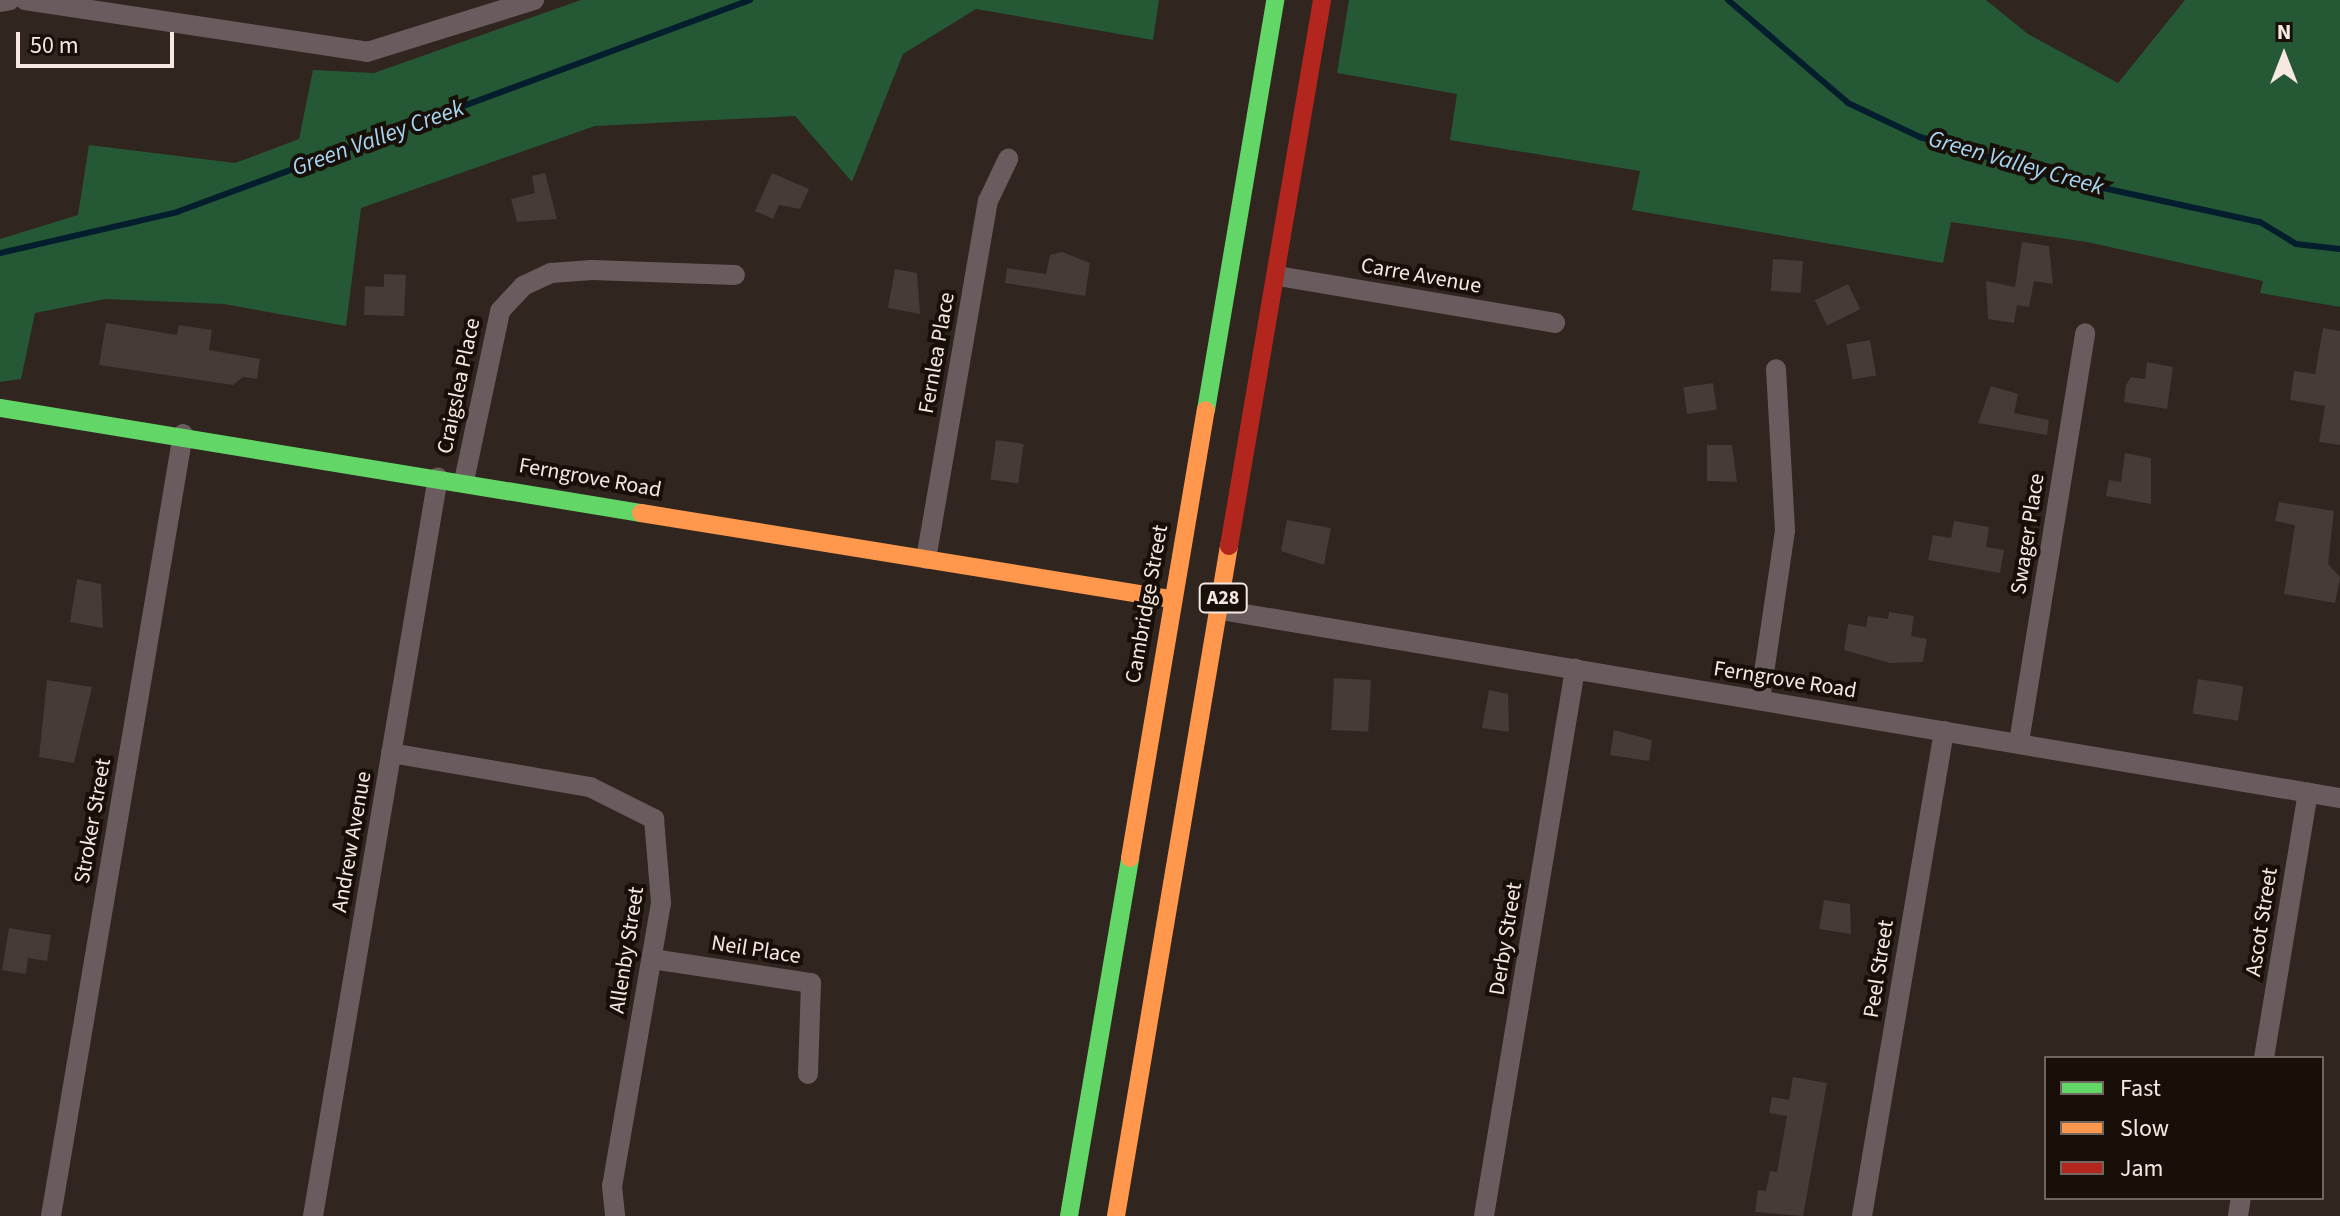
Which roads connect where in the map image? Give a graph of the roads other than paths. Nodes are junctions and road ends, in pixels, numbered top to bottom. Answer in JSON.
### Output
{"nodes":[{"id":1,"x":10,"y":0,"type":"edge"},
{"id":2,"x":25,"y":0,"type":"edge"},
{"id":3,"x":534,"y":0,"type":"edge"},
{"id":4,"x":1275,"y":0,"type":"edge"},
{"id":5,"x":1322,"y":0,"type":"edge"},
{"id":6,"x":0,"y":2,"type":"edge"},
{"id":7,"x":1008,"y":159,"type":"dead end"},
{"id":8,"x":735,"y":275,"type":"dead end"},
{"id":9,"x":1278,"y":276,"type":"junction"},
{"id":10,"x":1555,"y":323,"type":"dead end"},
{"id":11,"x":2085,"y":333,"type":"dead end"},
{"id":12,"x":1776,"y":369,"type":"dead end"},
{"id":13,"x":0,"y":408,"type":"edge"},
{"id":14,"x":183,"y":434,"type":"junction"},
{"id":15,"x":438,"y":477,"type":"junction"},
{"id":16,"x":464,"y":481,"type":"junction"},
{"id":17,"x":926,"y":559,"type":"junction"},
{"id":18,"x":1171,"y":599,"type":"junction"},
{"id":19,"x":1221,"y":610,"type":"junction"},
{"id":20,"x":1575,"y":669,"type":"junction"},
{"id":21,"x":1760,"y":700,"type":"junction"},
{"id":22,"x":1944,"y":731,"type":"junction"},
{"id":23,"x":2019,"y":742,"type":"junction"},
{"id":24,"x":391,"y":753,"type":"junction"},
{"id":25,"x":2308,"y":793,"type":"junction"},
{"id":26,"x":2340,"y":798,"type":"edge"},
{"id":27,"x":652,"y":959,"type":"junction"},
{"id":28,"x":2264,"y":1056,"type":"edge"},
{"id":29,"x":808,"y":1074,"type":"dead end"},
{"id":30,"x":51,"y":1216,"type":"edge"},
{"id":31,"x":313,"y":1216,"type":"edge"},
{"id":32,"x":615,"y":1216,"type":"edge"},
{"id":33,"x":1069,"y":1216,"type":"edge"},
{"id":34,"x":1116,"y":1216,"type":"edge"},
{"id":35,"x":1484,"y":1216,"type":"edge"},
{"id":36,"x":1862,"y":1216,"type":"edge"}],
"edges":[{"from":1,"to":6,"type":"street"},
{"from":2,"to":3,"type":"street"},
{"from":4,"to":18,"type":"main road","name":"Cambridge Street","number":"A28"},
{"from":5,"to":9,"type":"main road","number":"A28"},
{"from":7,"to":17,"type":"street","name":"Fernlea Place"},
{"from":8,"to":16,"type":"street","name":"Craigslea Place"},
{"from":9,"to":10,"type":"street","name":"Carre Avenue"},
{"from":9,"to":19,"type":"main road","number":"A28"},
{"from":11,"to":23,"type":"street","name":"Swager Place"},
{"from":12,"to":21,"type":"street"},
{"from":13,"to":14,"type":"main road","name":"Ferngrove Road"},
{"from":14,"to":15,"type":"main road","name":"Ferngrove Road"},
{"from":14,"to":30,"type":"street","name":"Stroker Street"},
{"from":15,"to":16,"type":"main road","name":"Ferngrove Road"},
{"from":15,"to":24,"type":"street","name":"Andrew Avenue"},
{"from":16,"to":17,"type":"main road","name":"Ferngrove Road"},
{"from":17,"to":18,"type":"main road","name":"Ferngrove Road"},
{"from":18,"to":33,"type":"main road","name":"Cambridge Street","number":"A28"},
{"from":19,"to":20,"type":"street","name":"Ferngrove Road"},
{"from":19,"to":34,"type":"main road","number":"A28"},
{"from":20,"to":21,"type":"street","name":"Ferngrove Road"},
{"from":20,"to":35,"type":"street","name":"Derby Street"},
{"from":21,"to":22,"type":"street","name":"Ferngrove Road"},
{"from":22,"to":23,"type":"street","name":"Ferngrove Road"},
{"from":22,"to":36,"type":"street","name":"Peel Street"},
{"from":23,"to":25,"type":"street","name":"Ferngrove Road"},
{"from":24,"to":27,"type":"street","name":"Allenby Street"},
{"from":24,"to":31,"type":"street","name":"Andrew Avenue"},
{"from":25,"to":26,"type":"street","name":"Ferngrove Road"},
{"from":25,"to":28,"type":"street","name":"Ascot Street"},
{"from":27,"to":29,"type":"street","name":"Neil Place"},
{"from":27,"to":32,"type":"street","name":"Allenby Street"}]}
